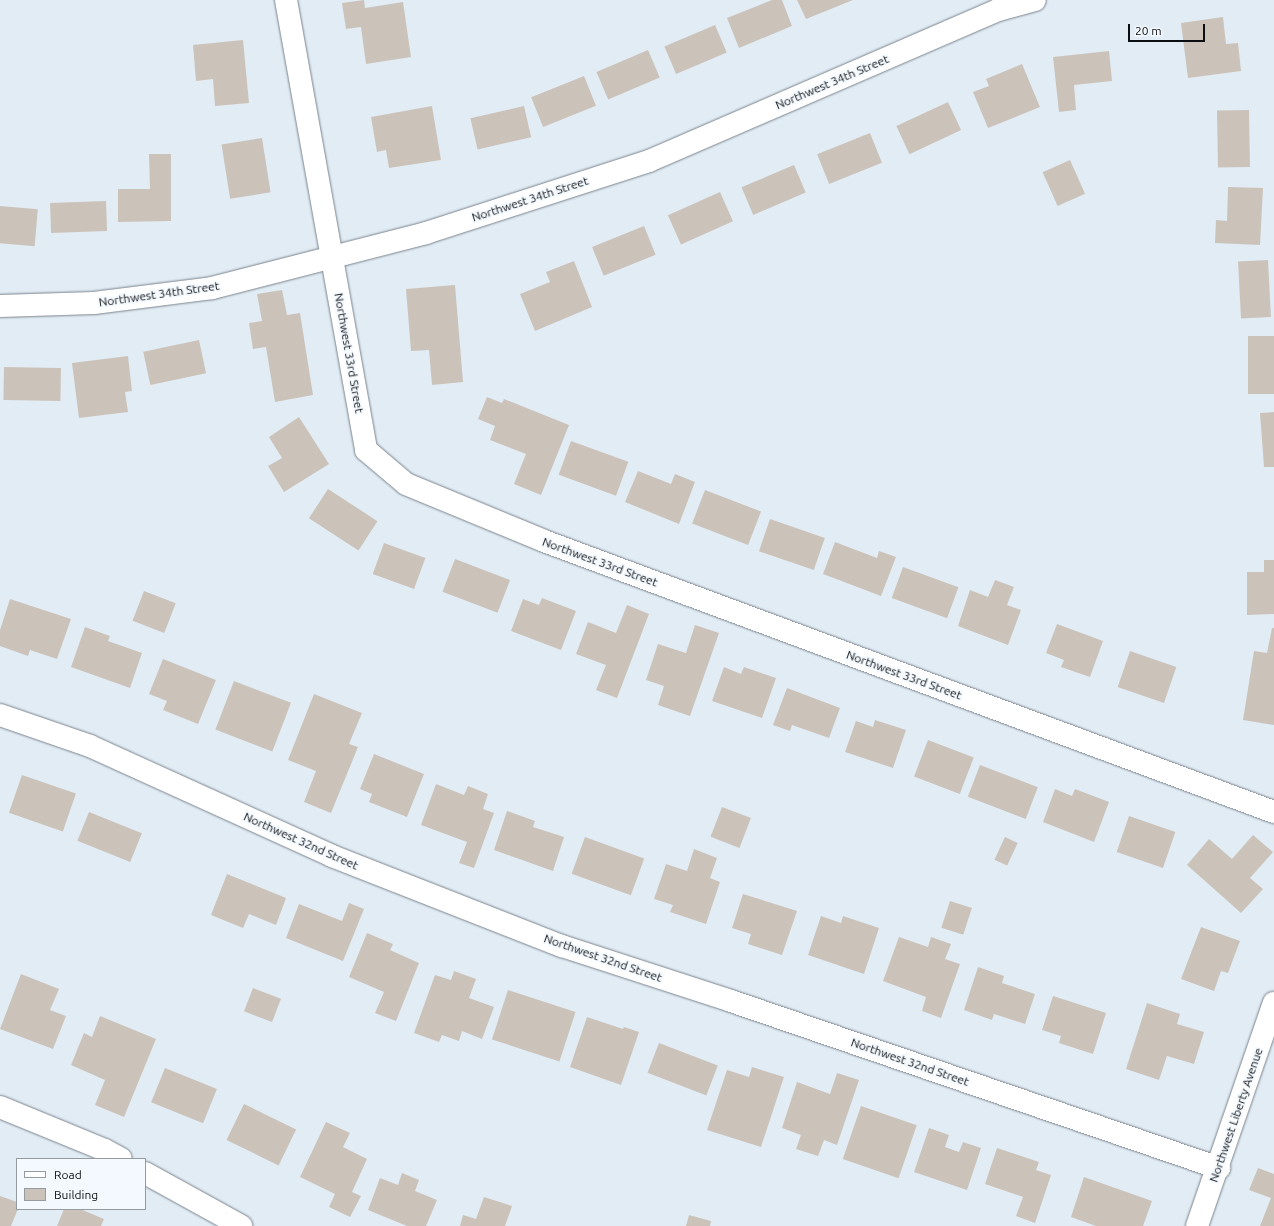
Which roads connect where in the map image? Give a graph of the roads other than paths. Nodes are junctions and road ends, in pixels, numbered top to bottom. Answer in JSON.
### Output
{"nodes":[{"id":1,"x":286,"y":0,"type":"edge"},
{"id":2,"x":1035,"y":0,"type":"edge"},
{"id":3,"x":332,"y":257,"type":"junction"},
{"id":4,"x":0,"y":306,"type":"edge"},
{"id":5,"x":0,"y":715,"type":"edge"},
{"id":6,"x":1274,"y":812,"type":"edge"},
{"id":7,"x":1274,"y":1004,"type":"edge"},
{"id":8,"x":0,"y":1107,"type":"edge"},
{"id":9,"x":119,"y":1158,"type":"edge"},
{"id":10,"x":1219,"y":1168,"type":"junction"},
{"id":11,"x":146,"y":1174,"type":"edge"},
{"id":12,"x":241,"y":1226,"type":"edge"},
{"id":13,"x":1197,"y":1226,"type":"edge"}],
"edges":[{"from":1,"to":3,"type":"street","name":"Northwest 33rd Street"},
{"from":2,"to":3,"type":"street","name":"Northwest 34th Street"},
{"from":3,"to":4,"type":"street","name":"Northwest 34th Street"},
{"from":3,"to":6,"type":"street","name":"Northwest 33rd Street"},
{"from":5,"to":10,"type":"street","name":"Northwest 32nd Street"},
{"from":7,"to":10,"type":"street","name":"Northwest Liberty Avenue"},
{"from":8,"to":9,"type":"street"},
{"from":10,"to":13,"type":"street","name":"Northwest Liberty Avenue"},
{"from":11,"to":12,"type":"street"}]}
